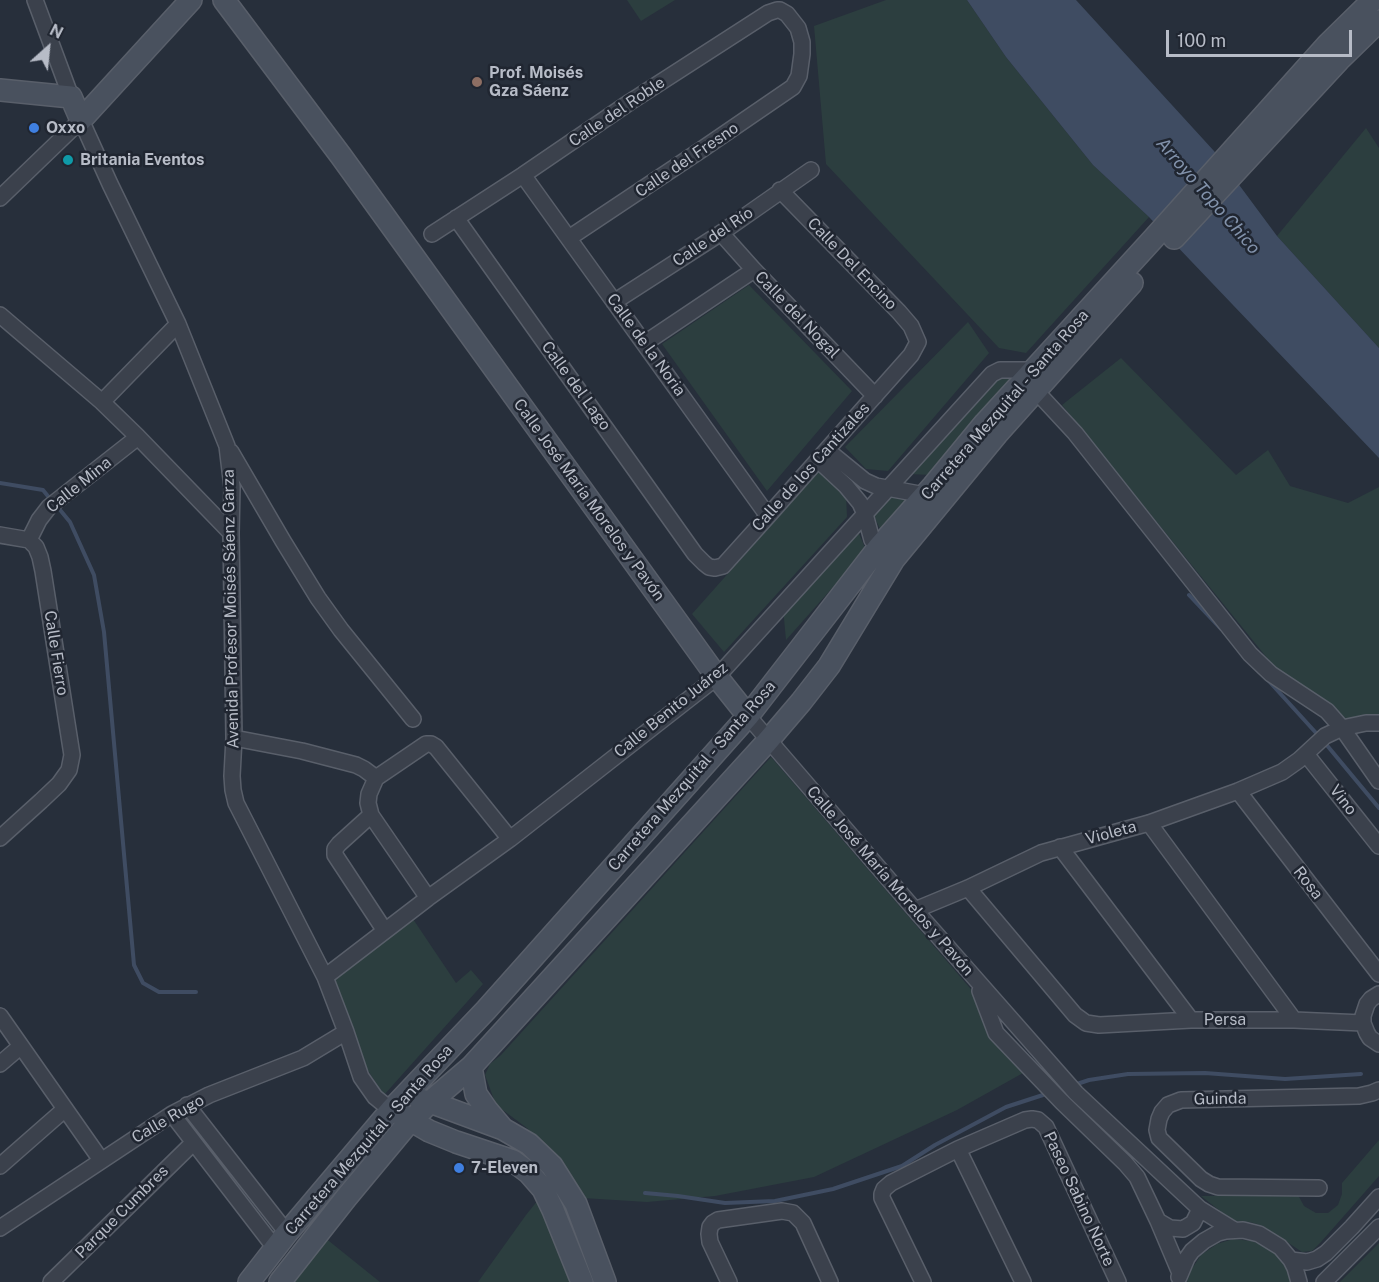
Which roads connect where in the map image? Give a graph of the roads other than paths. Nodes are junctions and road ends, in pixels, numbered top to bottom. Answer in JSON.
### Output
{"nodes":[{"id":1,"x":35,"y":0,"type":"edge"},
{"id":2,"x":191,"y":0,"type":"edge"},
{"id":3,"x":224,"y":0,"type":"edge"},
{"id":4,"x":1372,"y":0,"type":"edge"},
{"id":5,"x":1379,"y":11,"type":"edge"},
{"id":6,"x":1379,"y":21,"type":"edge"},
{"id":7,"x":1357,"y":42,"type":"junction"},
{"id":8,"x":799,"y":76,"type":"joint"},
{"id":9,"x":0,"y":90,"type":"edge"},
{"id":10,"x":71,"y":97,"type":"junction"},
{"id":11,"x":81,"y":120,"type":"junction"},
{"id":12,"x":811,"y":170,"type":"dead end"},
{"id":13,"x":523,"y":175,"type":"junction"},
{"id":14,"x":1218,"y":179,"type":"junction"},
{"id":15,"x":780,"y":190,"type":"junction"},
{"id":16,"x":0,"y":198,"type":"edge"},
{"id":17,"x":456,"y":218,"type":"junction"},
{"id":18,"x":721,"y":233,"type":"junction"},
{"id":19,"x":432,"y":234,"type":"dead end"},
{"id":20,"x":568,"y":238,"type":"junction"},
{"id":21,"x":754,"y":270,"type":"junction"},
{"id":22,"x":614,"y":303,"type":"junction"},
{"id":23,"x":0,"y":315,"type":"edge"},
{"id":24,"x":178,"y":324,"type":"junction"},
{"id":25,"x":918,"y":342,"type":"joint"},
{"id":26,"x":645,"y":343,"type":"junction"},
{"id":27,"x":1036,"y":381,"type":"junction"},
{"id":28,"x":875,"y":396,"type":"junction"},
{"id":29,"x":102,"y":402,"type":"junction"},
{"id":30,"x":138,"y":437,"type":"junction"},
{"id":31,"x":227,"y":446,"type":"junction"},
{"id":32,"x":823,"y":455,"type":"junction"},
{"id":33,"x":890,"y":487,"type":"junction"},
{"id":34,"x":933,"y":498,"type":"junction"},
{"id":35,"x":866,"y":514,"type":"junction"},
{"id":36,"x":768,"y":516,"type":"junction"},
{"id":37,"x":231,"y":532,"type":"junction"},
{"id":38,"x":0,"y":535,"type":"edge"},
{"id":39,"x":29,"y":540,"type":"junction"},
{"id":40,"x":879,"y":548,"type":"junction"},
{"id":41,"x":695,"y":554,"type":"joint"},
{"id":42,"x":717,"y":677,"type":"junction"},
{"id":43,"x":413,"y":719,"type":"dead end"},
{"id":44,"x":1379,"y":723,"type":"edge"},
{"id":45,"x":759,"y":728,"type":"junction"},
{"id":46,"x":1342,"y":728,"type":"junction"},
{"id":47,"x":234,"y":738,"type":"junction"},
{"id":48,"x":1316,"y":745,"type":"junction"},
{"id":49,"x":1373,"y":766,"type":"edge"},
{"id":50,"x":376,"y":778,"type":"junction"},
{"id":51,"x":1379,"y":781,"type":"edge"},
{"id":52,"x":1238,"y":792,"type":"junction"},
{"id":53,"x":371,"y":814,"type":"junction"},
{"id":54,"x":1149,"y":823,"type":"junction"},
{"id":55,"x":0,"y":838,"type":"edge"},
{"id":56,"x":510,"y":839,"type":"junction"},
{"id":57,"x":1379,"y":846,"type":"edge"},
{"id":58,"x":1060,"y":847,"type":"junction"},
{"id":59,"x":968,"y":888,"type":"junction"},
{"id":60,"x":428,"y":898,"type":"junction"},
{"id":61,"x":915,"y":910,"type":"junction"},
{"id":62,"x":385,"y":931,"type":"junction"},
{"id":63,"x":1379,"y":974,"type":"edge"},
{"id":64,"x":325,"y":977,"type":"junction"},
{"id":65,"x":977,"y":981,"type":"junction"},
{"id":66,"x":1379,"y":994,"type":"edge"},
{"id":67,"x":0,"y":1016,"type":"edge"},
{"id":68,"x":1191,"y":1020,"type":"junction"},
{"id":69,"x":1294,"y":1020,"type":"junction"},
{"id":70,"x":1363,"y":1023,"type":"junction"},
{"id":71,"x":346,"y":1032,"type":"junction"},
{"id":72,"x":1379,"y":1044,"type":"edge"},
{"id":73,"x":21,"y":1046,"type":"junction"},
{"id":74,"x":0,"y":1064,"type":"edge"},
{"id":75,"x":471,"y":1067,"type":"junction"},
{"id":76,"x":1379,"y":1090,"type":"edge"},
{"id":77,"x":430,"y":1102,"type":"junction"},
{"id":78,"x":187,"y":1105,"type":"junction"},
{"id":79,"x":395,"y":1106,"type":"junction"},
{"id":80,"x":65,"y":1108,"type":"junction"},
{"id":81,"x":172,"y":1114,"type":"junction"},
{"id":82,"x":410,"y":1121,"type":"junction"},
{"id":83,"x":503,"y":1129,"type":"junction"},
{"id":84,"x":193,"y":1143,"type":"junction"},
{"id":85,"x":958,"y":1149,"type":"junction"},
{"id":86,"x":101,"y":1160,"type":"junction"},
{"id":87,"x":0,"y":1166,"type":"edge"},
{"id":88,"x":1319,"y":1188,"type":"dead end"},
{"id":89,"x":256,"y":1194,"type":"junction"},
{"id":90,"x":1379,"y":1197,"type":"edge"},
{"id":91,"x":243,"y":1204,"type":"junction"},
{"id":92,"x":1200,"y":1209,"type":"junction"},
{"id":93,"x":1158,"y":1221,"type":"junction"},
{"id":94,"x":1379,"y":1227,"type":"edge"},
{"id":95,"x":0,"y":1228,"type":"edge"},
{"id":96,"x":1234,"y":1230,"type":"junction"},
{"id":97,"x":281,"y":1240,"type":"junction"},
{"id":98,"x":1291,"y":1260,"type":"junction"},
{"id":99,"x":1179,"y":1277,"type":"edge"},
{"id":100,"x":51,"y":1282,"type":"edge"},
{"id":101,"x":249,"y":1282,"type":"edge"},
{"id":102,"x":280,"y":1282,"type":"edge"},
{"id":103,"x":582,"y":1282,"type":"edge"},
{"id":104,"x":606,"y":1282,"type":"edge"},
{"id":105,"x":729,"y":1282,"type":"edge"},
{"id":106,"x":830,"y":1282,"type":"edge"},
{"id":107,"x":923,"y":1282,"type":"edge"},
{"id":108,"x":1023,"y":1282,"type":"edge"},
{"id":109,"x":1118,"y":1282,"type":"edge"},
{"id":110,"x":1299,"y":1282,"type":"edge"},
{"id":111,"x":1324,"y":1282,"type":"edge"}],
"edges":[{"from":1,"to":10,"type":"street","name":"Avenida Profesor Moisés Sáenz Garza"},
{"from":2,"to":11,"type":"main road"},
{"from":3,"to":42,"type":"main road","name":"Calle José María Morelos y Pavón"},
{"from":4,"to":14,"type":"main road"},
{"from":5,"to":7,"type":"main road"},
{"from":6,"to":7,"type":"main road"},
{"from":7,"to":14,"type":"main road"},
{"from":8,"to":13,"type":"street","name":"Calle del Roble"},
{"from":8,"to":20,"type":"street","name":"Calle del Fresno"},
{"from":9,"to":10,"type":"main road"},
{"from":10,"to":11,"type":"main road","name":"Avenida Profesor Moisés Sáenz Garza"},
{"from":11,"to":16,"type":"street"},
{"from":11,"to":24,"type":"street","name":"Avenida Profesor Moisés Sáenz Garza"},
{"from":12,"to":15,"type":"street","name":"Calle del Río"},
{"from":13,"to":17,"type":"street","name":"Calle del Roble"},
{"from":13,"to":20,"type":"street","name":"Calle de la Noria"},
{"from":14,"to":27,"type":"main road","name":"Carretera Mezquital - Santa Rosa"},
{"from":15,"to":18,"type":"street","name":"Calle del Río"},
{"from":15,"to":25,"type":"street","name":"Calle Del Encino"},
{"from":17,"to":19,"type":"street","name":"Calle del Roble"},
{"from":17,"to":41,"type":"street","name":"Calle del Lago"},
{"from":18,"to":21,"type":"street","name":"Calle del Nogal"},
{"from":18,"to":22,"type":"street","name":"Calle del Río"},
{"from":20,"to":22,"type":"street","name":"Calle de la Noria"},
{"from":21,"to":26,"type":"street"},
{"from":21,"to":28,"type":"street","name":"Calle del Nogal"},
{"from":22,"to":26,"type":"street","name":"Calle de la Noria"},
{"from":23,"to":29,"type":"street"},
{"from":24,"to":29,"type":"street"},
{"from":24,"to":31,"type":"street","name":"Avenida Profesor Moisés Sáenz Garza"},
{"from":25,"to":28,"type":"street","name":"Calle de los Cantizales"},
{"from":26,"to":36,"type":"street","name":"Calle de la Noria"},
{"from":27,"to":33,"type":"street","name":"Calle Benito Juárez"},
{"from":27,"to":34,"type":"main road","name":"Carretera Mezquital - Santa Rosa"},
{"from":27,"to":46,"type":"street"},
{"from":28,"to":32,"type":"street","name":"Calle de los Cantizales"},
{"from":29,"to":30,"type":"street"},
{"from":30,"to":37,"type":"street"},
{"from":30,"to":39,"type":"street","name":"Calle Mina"},
{"from":31,"to":37,"type":"street","name":"Avenida Profesor Moisés Sáenz Garza"},
{"from":31,"to":43,"type":"street"},
{"from":32,"to":33,"type":"street"},
{"from":32,"to":35,"type":"street"},
{"from":32,"to":36,"type":"street","name":"Calle de los Cantizales"},
{"from":33,"to":34,"type":"street"},
{"from":33,"to":35,"type":"street","name":"Calle Benito Juárez"},
{"from":34,"to":40,"type":"main road","name":"Carretera Mezquital - Santa Rosa"},
{"from":34,"to":45,"type":"main road","name":"Carretera Mezquital - Santa Rosa"},
{"from":35,"to":40,"type":"street"},
{"from":35,"to":42,"type":"street","name":"Calle Benito Juárez"},
{"from":36,"to":41,"type":"street","name":"Calle de los Cantizales"},
{"from":37,"to":47,"type":"street","name":"Avenida Profesor Moisés Sáenz Garza"},
{"from":38,"to":39,"type":"street"},
{"from":39,"to":55,"type":"street","name":"Calle Fierro"},
{"from":40,"to":45,"type":"main road","name":"Carretera Mezquital - Santa Rosa"},
{"from":42,"to":45,"type":"main road","name":"Calle José María Morelos y Pavón"},
{"from":42,"to":56,"type":"street","name":"Calle Benito Juárez"},
{"from":44,"to":46,"type":"street","name":"Violeta"},
{"from":45,"to":61,"type":"street","name":"Calle José María Morelos y Pavón"},
{"from":45,"to":75,"type":"main road","name":"Carretera Mezquital - Santa Rosa"},
{"from":45,"to":79,"type":"main road","name":"Carretera Mezquital - Santa Rosa"},
{"from":46,"to":48,"type":"street","name":"Violeta"},
{"from":46,"to":49,"type":"street"},
{"from":47,"to":50,"type":"street"},
{"from":47,"to":64,"type":"street","name":"Avenida Profesor Moisés Sáenz Garza"},
{"from":48,"to":52,"type":"street","name":"Violeta"},
{"from":48,"to":57,"type":"street","name":"Vino"},
{"from":49,"to":51,"type":"street"},
{"from":50,"to":53,"type":"street"},
{"from":50,"to":56,"type":"street"},
{"from":52,"to":54,"type":"street","name":"Violeta"},
{"from":52,"to":63,"type":"street","name":"Rosa"},
{"from":53,"to":60,"type":"street"},
{"from":53,"to":62,"type":"street"},
{"from":54,"to":58,"type":"street","name":"Violeta"},
{"from":54,"to":69,"type":"street"},
{"from":56,"to":60,"type":"street","name":"Calle Benito Juárez"},
{"from":58,"to":59,"type":"street","name":"Violeta"},
{"from":58,"to":68,"type":"street"},
{"from":59,"to":61,"type":"street","name":"Violeta"},
{"from":59,"to":68,"type":"street","name":"Persa"},
{"from":60,"to":62,"type":"street","name":"Calle Benito Juárez"},
{"from":61,"to":65,"type":"street","name":"Calle José María Morelos y Pavón"},
{"from":62,"to":64,"type":"street","name":"Calle Benito Juárez"},
{"from":64,"to":71,"type":"street","name":"Avenida Profesor Moisés Sáenz Garza"},
{"from":65,"to":92,"type":"street","name":"Calle José María Morelos y Pavón"},
{"from":65,"to":93,"type":"street","name":"Calle José María Morelos y Pavón"},
{"from":66,"to":70,"type":"street"},
{"from":67,"to":73,"type":"street"},
{"from":68,"to":69,"type":"street","name":"Persa"},
{"from":69,"to":70,"type":"street","name":"Persa"},
{"from":70,"to":72,"type":"street"},
{"from":71,"to":78,"type":"street","name":"Calle Rugo"},
{"from":71,"to":79,"type":"street","name":"Avenida Profesor Moisés Sáenz Garza"},
{"from":73,"to":74,"type":"street"},
{"from":73,"to":80,"type":"street"},
{"from":75,"to":77,"type":"main road","name":"Carretera Mezquital - Santa Rosa"},
{"from":75,"to":83,"type":"main road"},
{"from":76,"to":88,"type":"street","name":"Guinda"},
{"from":77,"to":79,"type":"main road"},
{"from":77,"to":82,"type":"main road","name":"Carretera Mezquital - Santa Rosa"},
{"from":77,"to":83,"type":"main road"},
{"from":78,"to":81,"type":"street","name":"Calle Rugo"},
{"from":78,"to":89,"type":"street"},
{"from":79,"to":82,"type":"main road"},
{"from":79,"to":97,"type":"main road","name":"Carretera Mezquital - Santa Rosa"},
{"from":80,"to":86,"type":"street"},
{"from":80,"to":87,"type":"street"},
{"from":81,"to":84,"type":"street"},
{"from":81,"to":86,"type":"street","name":"Calle Rugo"},
{"from":82,"to":102,"type":"main road","name":"Carretera Mezquital - Santa Rosa"},
{"from":82,"to":103,"type":"main road"},
{"from":83,"to":104,"type":"main road"},
{"from":84,"to":91,"type":"street"},
{"from":84,"to":100,"type":"street","name":"Parque Cumbres"},
{"from":85,"to":107,"type":"street"},
{"from":85,"to":108,"type":"street"},
{"from":85,"to":109,"type":"street","name":"Paseo Sabino Norte"},
{"from":86,"to":95,"type":"street","name":"Calle Rugo"},
{"from":89,"to":91,"type":"street"},
{"from":89,"to":97,"type":"street"},
{"from":90,"to":98,"type":"street"},
{"from":91,"to":97,"type":"street"},
{"from":92,"to":93,"type":"street"},
{"from":92,"to":96,"type":"street","name":"Calle José María Morelos y Pavón"},
{"from":93,"to":99,"type":"street","name":"Calle José María Morelos y Pavón"},
{"from":94,"to":111,"type":"street"},
{"from":96,"to":98,"type":"street"},
{"from":96,"to":99,"type":"street"},
{"from":97,"to":101,"type":"main road","name":"Carretera Mezquital - Santa Rosa"},
{"from":98,"to":110,"type":"street"},
{"from":105,"to":106,"type":"street"}]}
